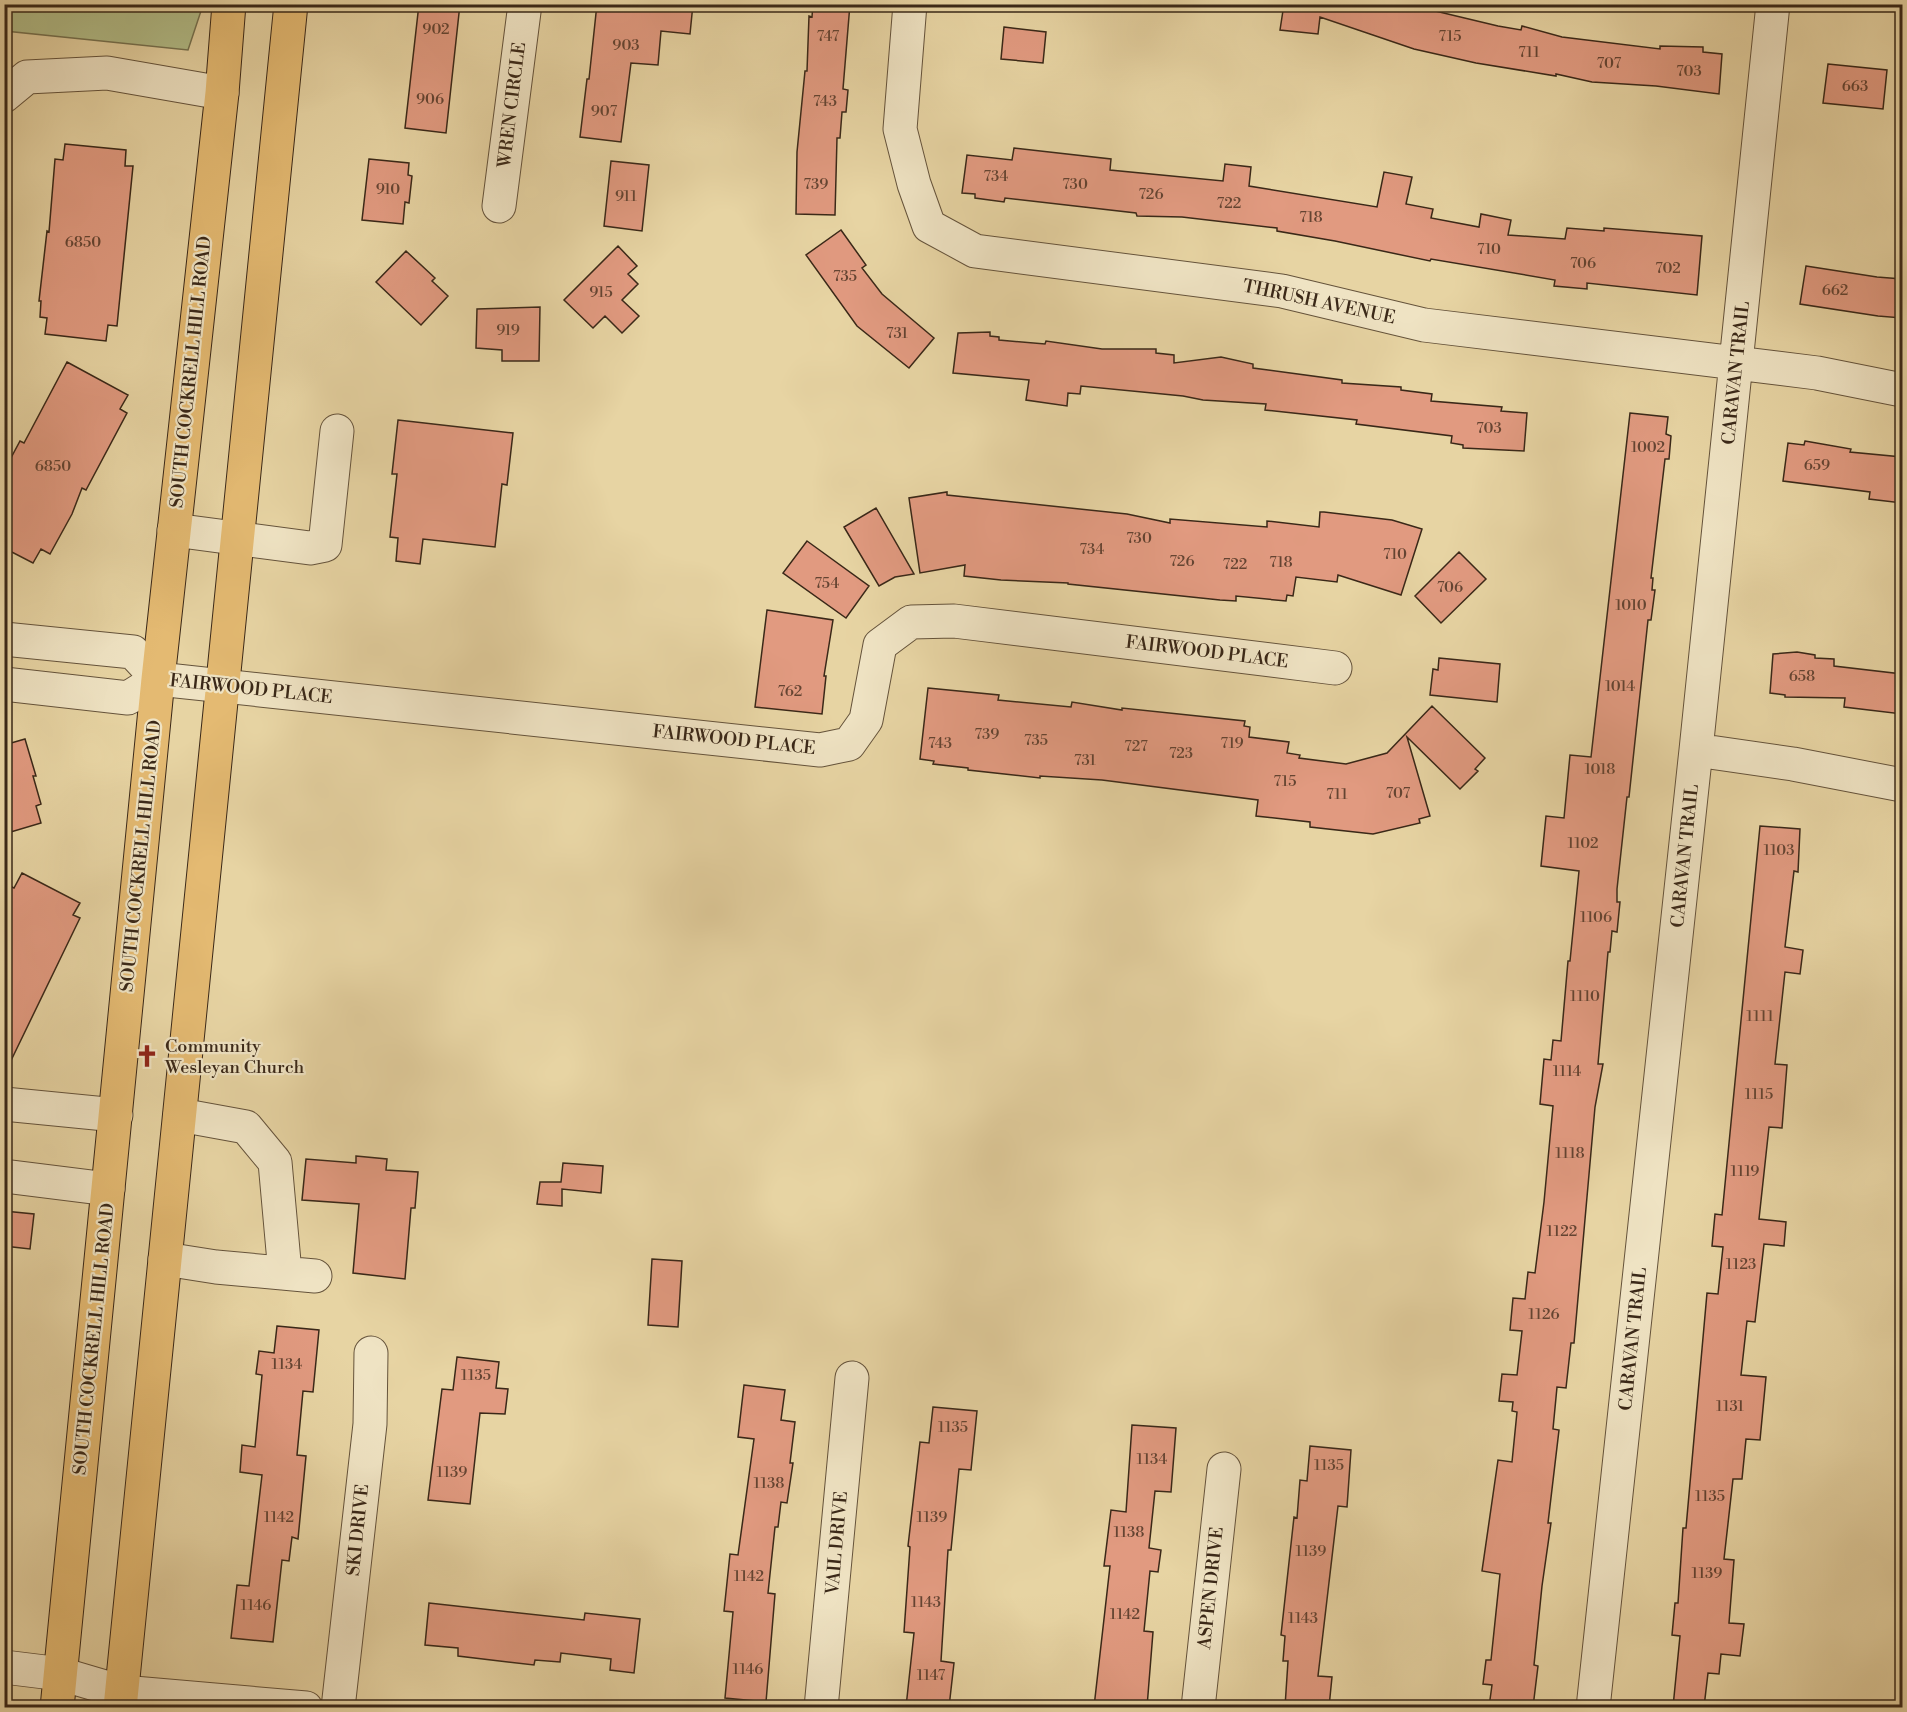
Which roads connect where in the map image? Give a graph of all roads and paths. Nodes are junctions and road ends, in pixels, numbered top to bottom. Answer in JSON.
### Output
{"nodes":[{"id":1,"x":229,"y":4,"type":"edge"},
{"id":2,"x":291,"y":4,"type":"edge"},
{"id":3,"x":525,"y":4,"type":"edge"},
{"id":4,"x":910,"y":4,"type":"edge"},
{"id":5,"x":1773,"y":4,"type":"edge"},
{"id":6,"x":222,"y":93,"type":"junction"},
{"id":7,"x":4,"y":96,"type":"edge"},
{"id":8,"x":499,"y":206,"type":"dead end"},
{"id":9,"x":1737,"y":364,"type":"junction"},
{"id":10,"x":1902,"y":390,"type":"edge"},
{"id":11,"x":337,"y":431,"type":"dead end"},
{"id":12,"x":174,"y":530,"type":"junction"},
{"id":13,"x":238,"y":538,"type":"junction"},
{"id":14,"x":4,"y":639,"type":"edge"},
{"id":15,"x":1335,"y":668,"type":"dead end"},
{"id":16,"x":158,"y":679,"type":"junction"},
{"id":17,"x":4,"y":684,"type":"edge"},
{"id":18,"x":223,"y":687,"type":"junction"},
{"id":19,"x":1696,"y":750,"type":"junction"},
{"id":20,"x":1902,"y":785,"type":"edge"},
{"id":21,"x":4,"y":1104,"type":"edge"},
{"id":22,"x":116,"y":1115,"type":"junction"},
{"id":23,"x":180,"y":1115,"type":"junction"},
{"id":24,"x":4,"y":1176,"type":"edge"},
{"id":25,"x":108,"y":1190,"type":"junction"},
{"id":26,"x":165,"y":1259,"type":"junction"},
{"id":27,"x":371,"y":1353,"type":"dead end"},
{"id":28,"x":852,"y":1378,"type":"dead end"},
{"id":29,"x":1224,"y":1469,"type":"dead end"},
{"id":30,"x":4,"y":1667,"type":"edge"},
{"id":31,"x":61,"y":1674,"type":"junction"},
{"id":32,"x":121,"y":1700,"type":"edge"},
{"id":33,"x":57,"y":1707,"type":"edge"},
{"id":34,"x":84,"y":1707,"type":"edge"},
{"id":35,"x":306,"y":1707,"type":"edge"},
{"id":36,"x":338,"y":1707,"type":"edge"},
{"id":37,"x":821,"y":1707,"type":"edge"},
{"id":38,"x":1198,"y":1707,"type":"edge"},
{"id":39,"x":1593,"y":1707,"type":"edge"}],
"edges":[{"from":1,"to":6,"type":"main road","name":"SOUTH COCKRELL HILL ROAD"},
{"from":2,"to":13,"type":"main road"},
{"from":3,"to":8,"type":"street","name":"WREN CIRCLE"},
{"from":4,"to":9,"type":"street","name":"THRUSH AVENUE"},
{"from":5,"to":9,"type":"street","name":"CARAVAN TRAIL"},
{"from":6,"to":7,"type":"street"},
{"from":6,"to":12,"type":"main road","name":"SOUTH COCKRELL HILL ROAD"},
{"from":9,"to":10,"type":"street","name":"THRUSH AVENUE"},
{"from":9,"to":19,"type":"street","name":"CARAVAN TRAIL"},
{"from":11,"to":13,"type":"street"},
{"from":12,"to":13,"type":"street"},
{"from":12,"to":16,"type":"main road","name":"SOUTH COCKRELL HILL ROAD"},
{"from":13,"to":18,"type":"main road"},
{"from":14,"to":16,"type":"street"},
{"from":15,"to":18,"type":"street","name":"FAIRWOOD PLACE"},
{"from":16,"to":17,"type":"street"},
{"from":16,"to":18,"type":"street","name":"FAIRWOOD PLACE"},
{"from":16,"to":22,"type":"main road","name":"SOUTH COCKRELL HILL ROAD"},
{"from":18,"to":23,"type":"main road"},
{"from":19,"to":20,"type":"street"},
{"from":19,"to":39,"type":"street","name":"CARAVAN TRAIL"},
{"from":21,"to":22,"type":"street"},
{"from":22,"to":25,"type":"main road","name":"SOUTH COCKRELL HILL ROAD"},
{"from":23,"to":26,"type":"main road"},
{"from":23,"to":26,"type":"street"},
{"from":24,"to":25,"type":"street"},
{"from":25,"to":31,"type":"main road","name":"SOUTH COCKRELL HILL ROAD"},
{"from":26,"to":32,"type":"main road"},
{"from":27,"to":36,"type":"street","name":"SKI DRIVE"},
{"from":28,"to":37,"type":"street","name":"VAIL DRIVE"},
{"from":29,"to":38,"type":"street","name":"ASPEN DRIVE"},
{"from":30,"to":31,"type":"street"},
{"from":31,"to":32,"type":"street"},
{"from":31,"to":33,"type":"main road","name":"SOUTH COCKRELL HILL ROAD"},
{"from":32,"to":34,"type":"street"},
{"from":32,"to":35,"type":"street"}]}
